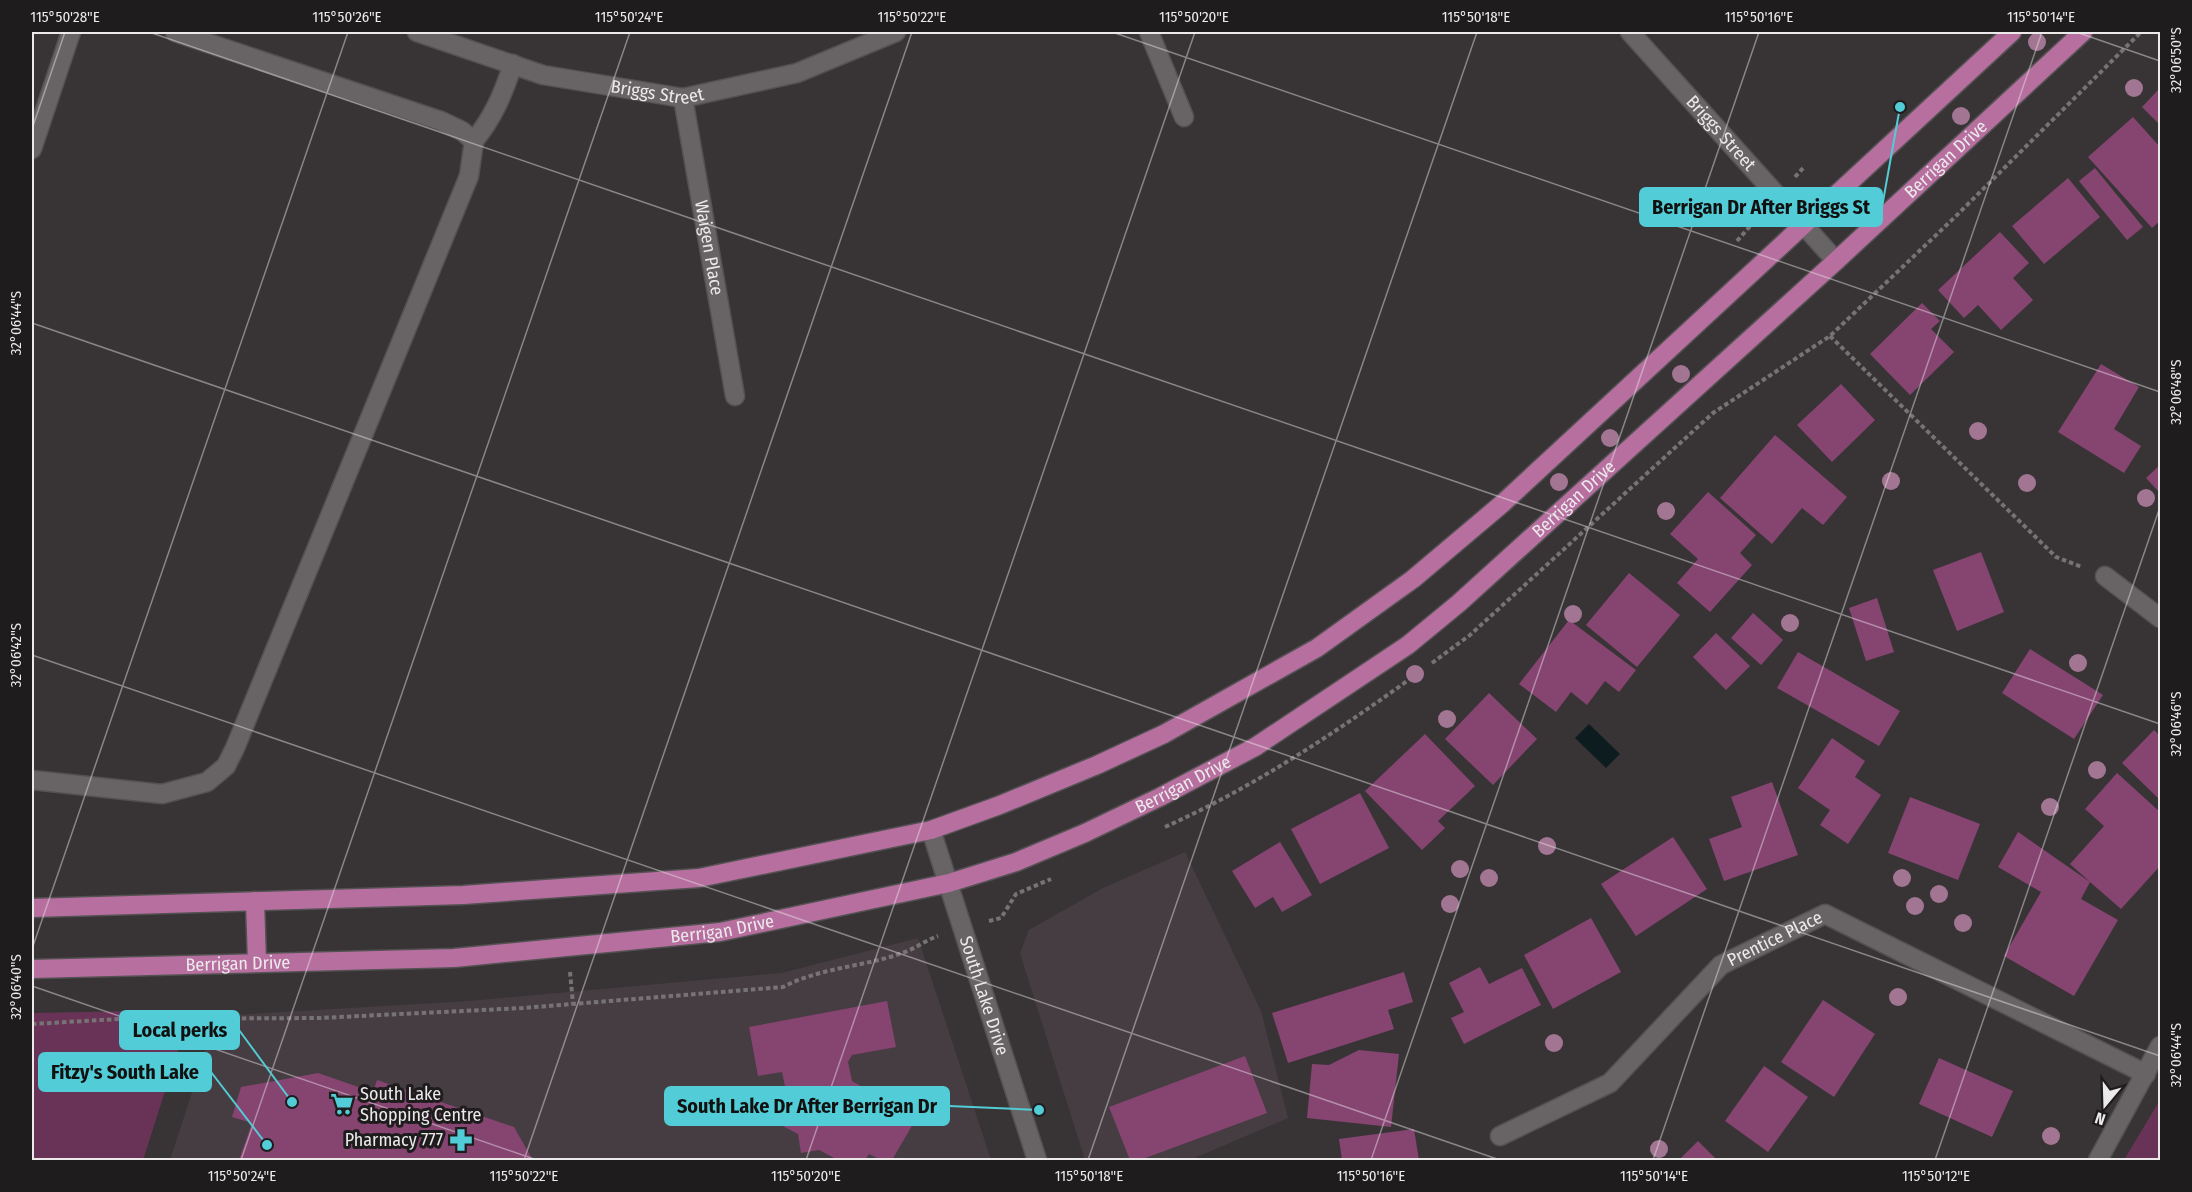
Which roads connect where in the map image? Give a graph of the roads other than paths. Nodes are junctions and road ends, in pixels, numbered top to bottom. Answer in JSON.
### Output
{"nodes":[{"id":1,"x":71,"y":32,"type":"edge"},
{"id":2,"x":175,"y":32,"type":"edge"},
{"id":3,"x":417,"y":32,"type":"edge"},
{"id":4,"x":896,"y":32,"type":"edge"},
{"id":5,"x":1149,"y":32,"type":"edge"},
{"id":6,"x":1630,"y":32,"type":"edge"},
{"id":7,"x":2012,"y":32,"type":"edge"},
{"id":8,"x":2083,"y":32,"type":"edge"},
{"id":9,"x":513,"y":64,"type":"junction"},
{"id":10,"x":683,"y":98,"type":"junction"},
{"id":11,"x":1184,"y":117,"type":"dead end"},
{"id":12,"x":474,"y":141,"type":"junction"},
{"id":13,"x":32,"y":149,"type":"edge"},
{"id":14,"x":1802,"y":225,"type":"junction"},
{"id":15,"x":1836,"y":261,"type":"junction"},
{"id":16,"x":735,"y":396,"type":"dead end"},
{"id":17,"x":2105,"y":576,"type":"road end"},
{"id":18,"x":2160,"y":618,"type":"edge"},
{"id":19,"x":32,"y":780,"type":"edge"},
{"id":20,"x":931,"y":830,"type":"junction"},
{"id":21,"x":949,"y":883,"type":"junction"},
{"id":22,"x":255,"y":901,"type":"junction"},
{"id":23,"x":32,"y":908,"type":"edge"},
{"id":24,"x":257,"y":962,"type":"junction"},
{"id":25,"x":32,"y":969,"type":"edge"},
{"id":26,"x":2160,"y":1046,"type":"edge"},
{"id":27,"x":2146,"y":1074,"type":"junction"},
{"id":28,"x":1500,"y":1136,"type":"dead end"},
{"id":29,"x":1036,"y":1161,"type":"edge"},
{"id":30,"x":2098,"y":1161,"type":"edge"}],
"edges":[{"from":1,"to":13,"type":"street"},
{"from":2,"to":12,"type":"street"},
{"from":3,"to":9,"type":"street","name":"Briggs Street"},
{"from":4,"to":10,"type":"street","name":"Briggs Street"},
{"from":5,"to":11,"type":"street"},
{"from":6,"to":14,"type":"street","name":"Briggs Street"},
{"from":7,"to":14,"type":"main road"},
{"from":8,"to":15,"type":"main road","name":"Berrigan Drive"},
{"from":9,"to":10,"type":"street","name":"Briggs Street"},
{"from":9,"to":12,"type":"street"},
{"from":10,"to":16,"type":"street","name":"Waigen Place"},
{"from":12,"to":19,"type":"street"},
{"from":14,"to":15,"type":"street","name":"Briggs Street"},
{"from":14,"to":20,"type":"main road"},
{"from":15,"to":21,"type":"main road","name":"Berrigan Drive"},
{"from":17,"to":18,"type":"street"},
{"from":20,"to":21,"type":"street","name":"South Lake Drive"},
{"from":20,"to":22,"type":"main road"},
{"from":21,"to":24,"type":"main road","name":"Berrigan Drive"},
{"from":21,"to":29,"type":"street","name":"South Lake Drive"},
{"from":22,"to":23,"type":"main road"},
{"from":22,"to":24,"type":"main road"},
{"from":24,"to":25,"type":"main road","name":"Berrigan Drive"},
{"from":26,"to":27,"type":"street"},
{"from":27,"to":28,"type":"street","name":"Prentice Place"},
{"from":27,"to":30,"type":"street"}]}
